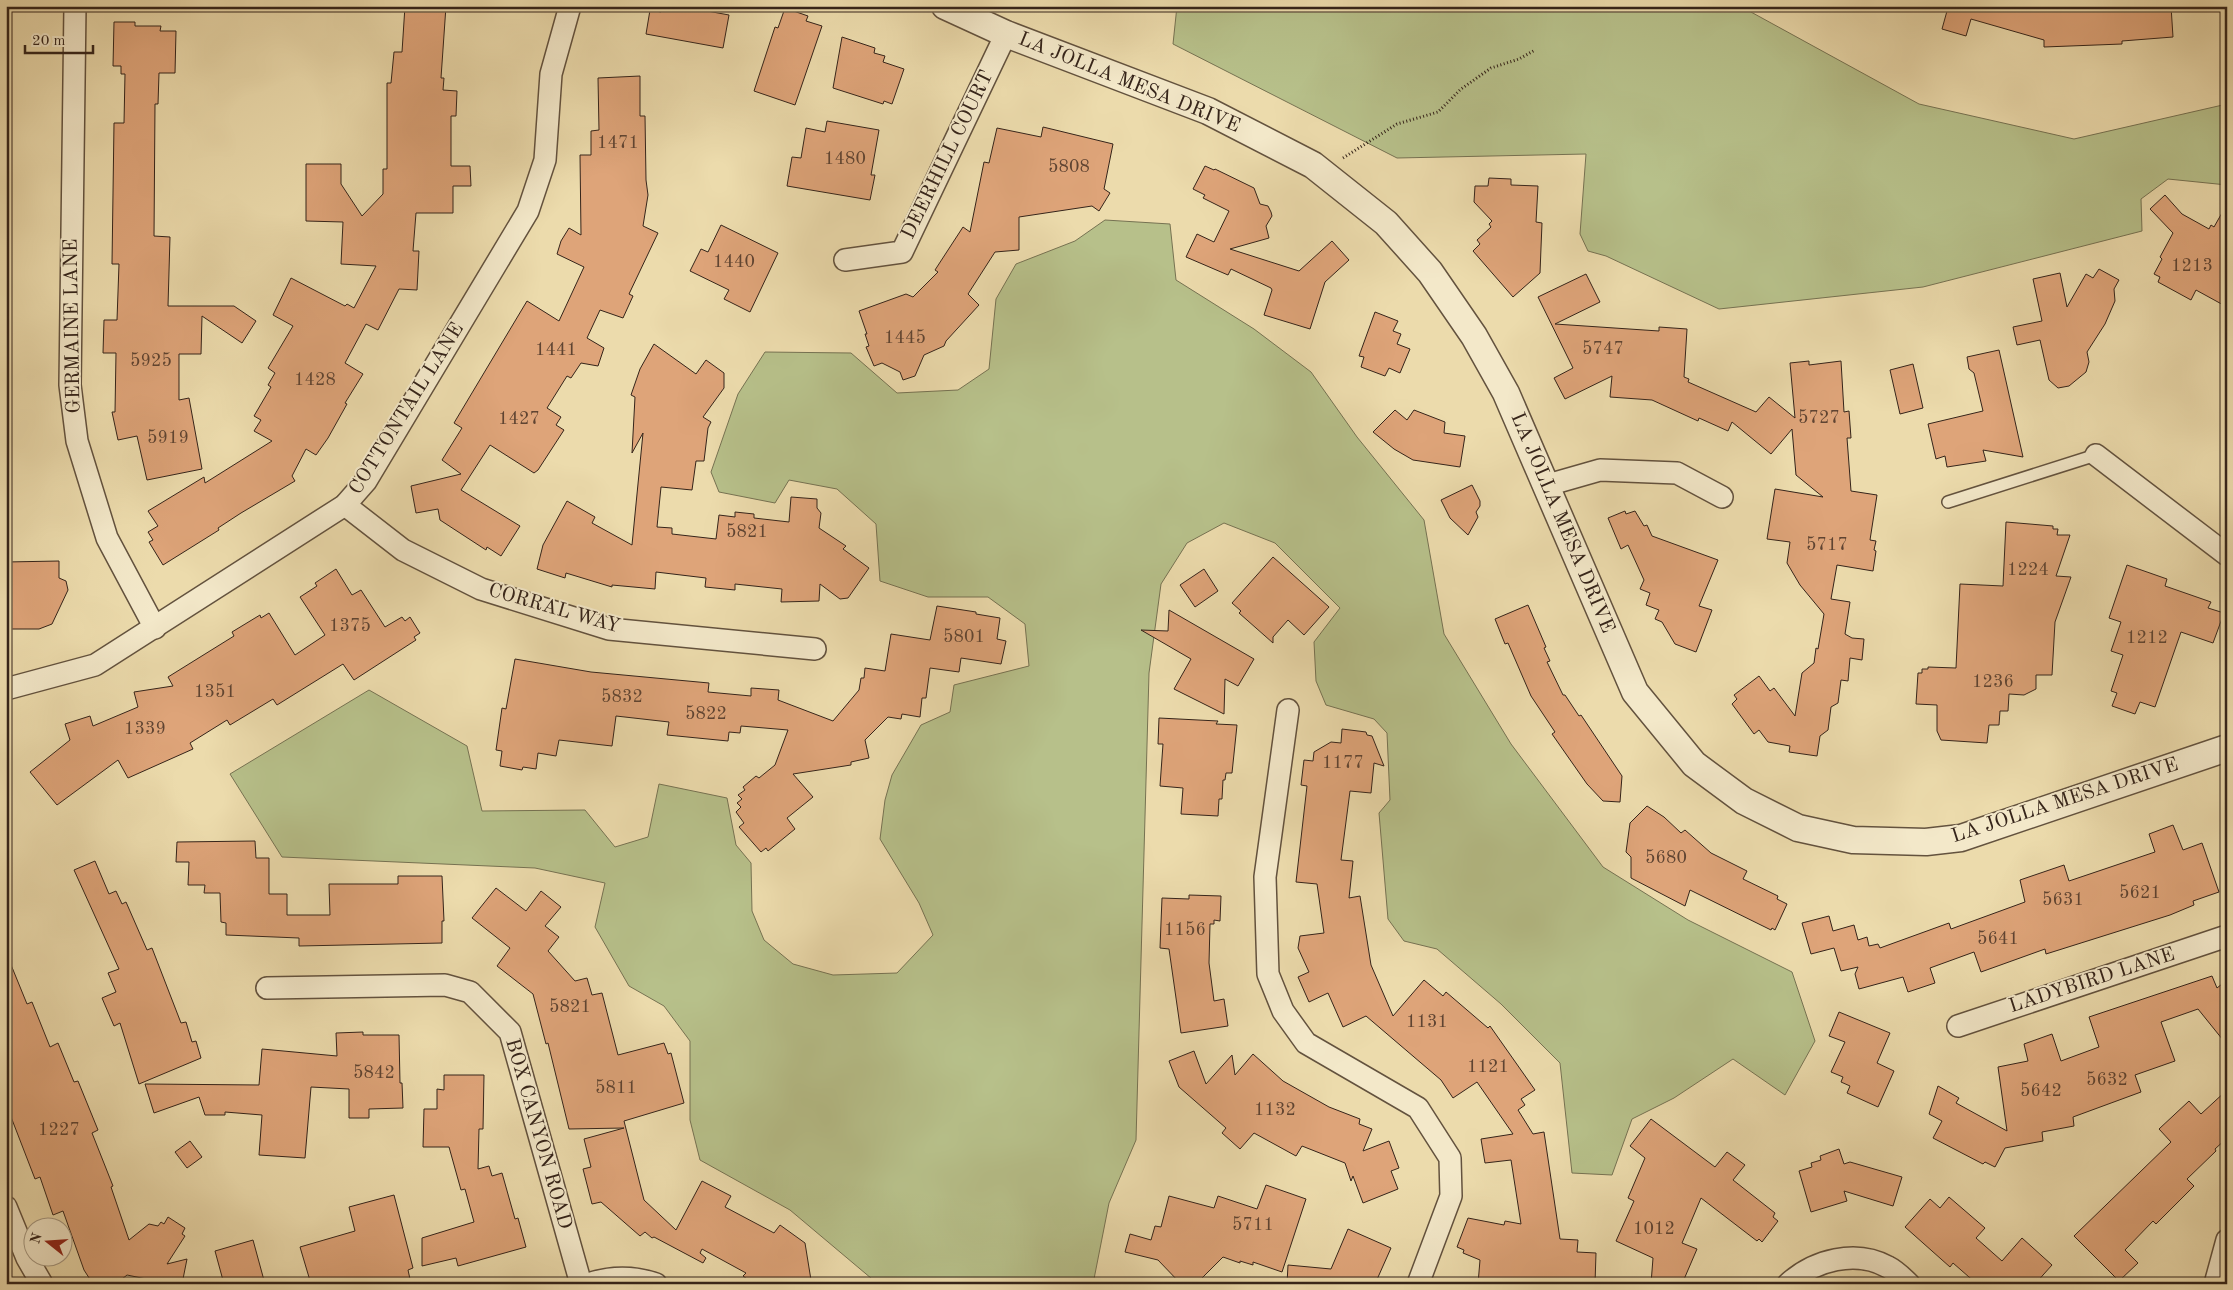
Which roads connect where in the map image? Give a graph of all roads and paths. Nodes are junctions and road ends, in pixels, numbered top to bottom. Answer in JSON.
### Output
{"nodes":[{"id":1,"x":74,"y":6,"type":"edge"},
{"id":2,"x":570,"y":6,"type":"edge"},
{"id":3,"x":945,"y":6,"type":"edge"},
{"id":4,"x":1006,"y":34,"type":"junction"},
{"id":5,"x":1535,"y":50,"type":"dead end"},
{"id":6,"x":1321,"y":172,"type":"junction"},
{"id":7,"x":845,"y":260,"type":"dead end"},
{"id":8,"x":2096,"y":455,"type":"joint"},
{"id":9,"x":1544,"y":486,"type":"junction"},
{"id":10,"x":1722,"y":497,"type":"dead end"},
{"id":11,"x":1948,"y":502,"type":"dead end"},
{"id":12,"x":345,"y":505,"type":"junction"},
{"id":13,"x":2227,"y":555,"type":"edge"},
{"id":14,"x":155,"y":628,"type":"junction"},
{"id":15,"x":816,"y":649,"type":"dead end"},
{"id":16,"x":6,"y":689,"type":"edge"},
{"id":17,"x":1288,"y":710,"type":"dead end"},
{"id":18,"x":2227,"y":748,"type":"edge"},
{"id":19,"x":2227,"y":936,"type":"edge"},
{"id":20,"x":267,"y":988,"type":"dead end"},
{"id":21,"x":1958,"y":1026,"type":"dead end"},
{"id":22,"x":6,"y":1207,"type":"edge"},
{"id":23,"x":2227,"y":1240,"type":"edge"},
{"id":24,"x":42,"y":1284,"type":"edge"},
{"id":25,"x":581,"y":1284,"type":"edge"},
{"id":26,"x":588,"y":1284,"type":"edge"},
{"id":27,"x":656,"y":1284,"type":"edge"},
{"id":28,"x":1418,"y":1284,"type":"edge"},
{"id":29,"x":1788,"y":1284,"type":"edge"},
{"id":30,"x":1909,"y":1284,"type":"edge"},
{"id":31,"x":2214,"y":1284,"type":"edge"}],
"edges":[{"from":1,"to":14,"type":"street","name":"GERMAINE LANE"},
{"from":2,"to":12,"type":"street","name":"COTTONTAIL LANE"},
{"from":3,"to":4,"type":"street","name":"LA JOLLA MESA DRIVE"},
{"from":4,"to":6,"type":"street","name":"LA JOLLA MESA DRIVE"},
{"from":4,"to":7,"type":"street","name":"DEERHILL COURT"},
{"from":5,"to":6,"type":"path"},
{"from":6,"to":9,"type":"street","name":"LA JOLLA MESA DRIVE"},
{"from":8,"to":11,"type":"lane"},
{"from":8,"to":13,"type":"street"},
{"from":9,"to":10,"type":"street"},
{"from":9,"to":18,"type":"street","name":"LA JOLLA MESA DRIVE"},
{"from":12,"to":14,"type":"street","name":"COTTONTAIL LANE"},
{"from":12,"to":15,"type":"street","name":"CORRAL WAY"},
{"from":14,"to":16,"type":"street","name":"COTTONTAIL LANE"},
{"from":17,"to":28,"type":"street"},
{"from":19,"to":21,"type":"street","name":"LADYBIRD LANE"},
{"from":20,"to":25,"type":"street","name":"BOX CANYON ROAD"},
{"from":22,"to":24,"type":"street"},
{"from":23,"to":31,"type":"street"},
{"from":26,"to":27,"type":"street"},
{"from":29,"to":30,"type":"street"}]}
